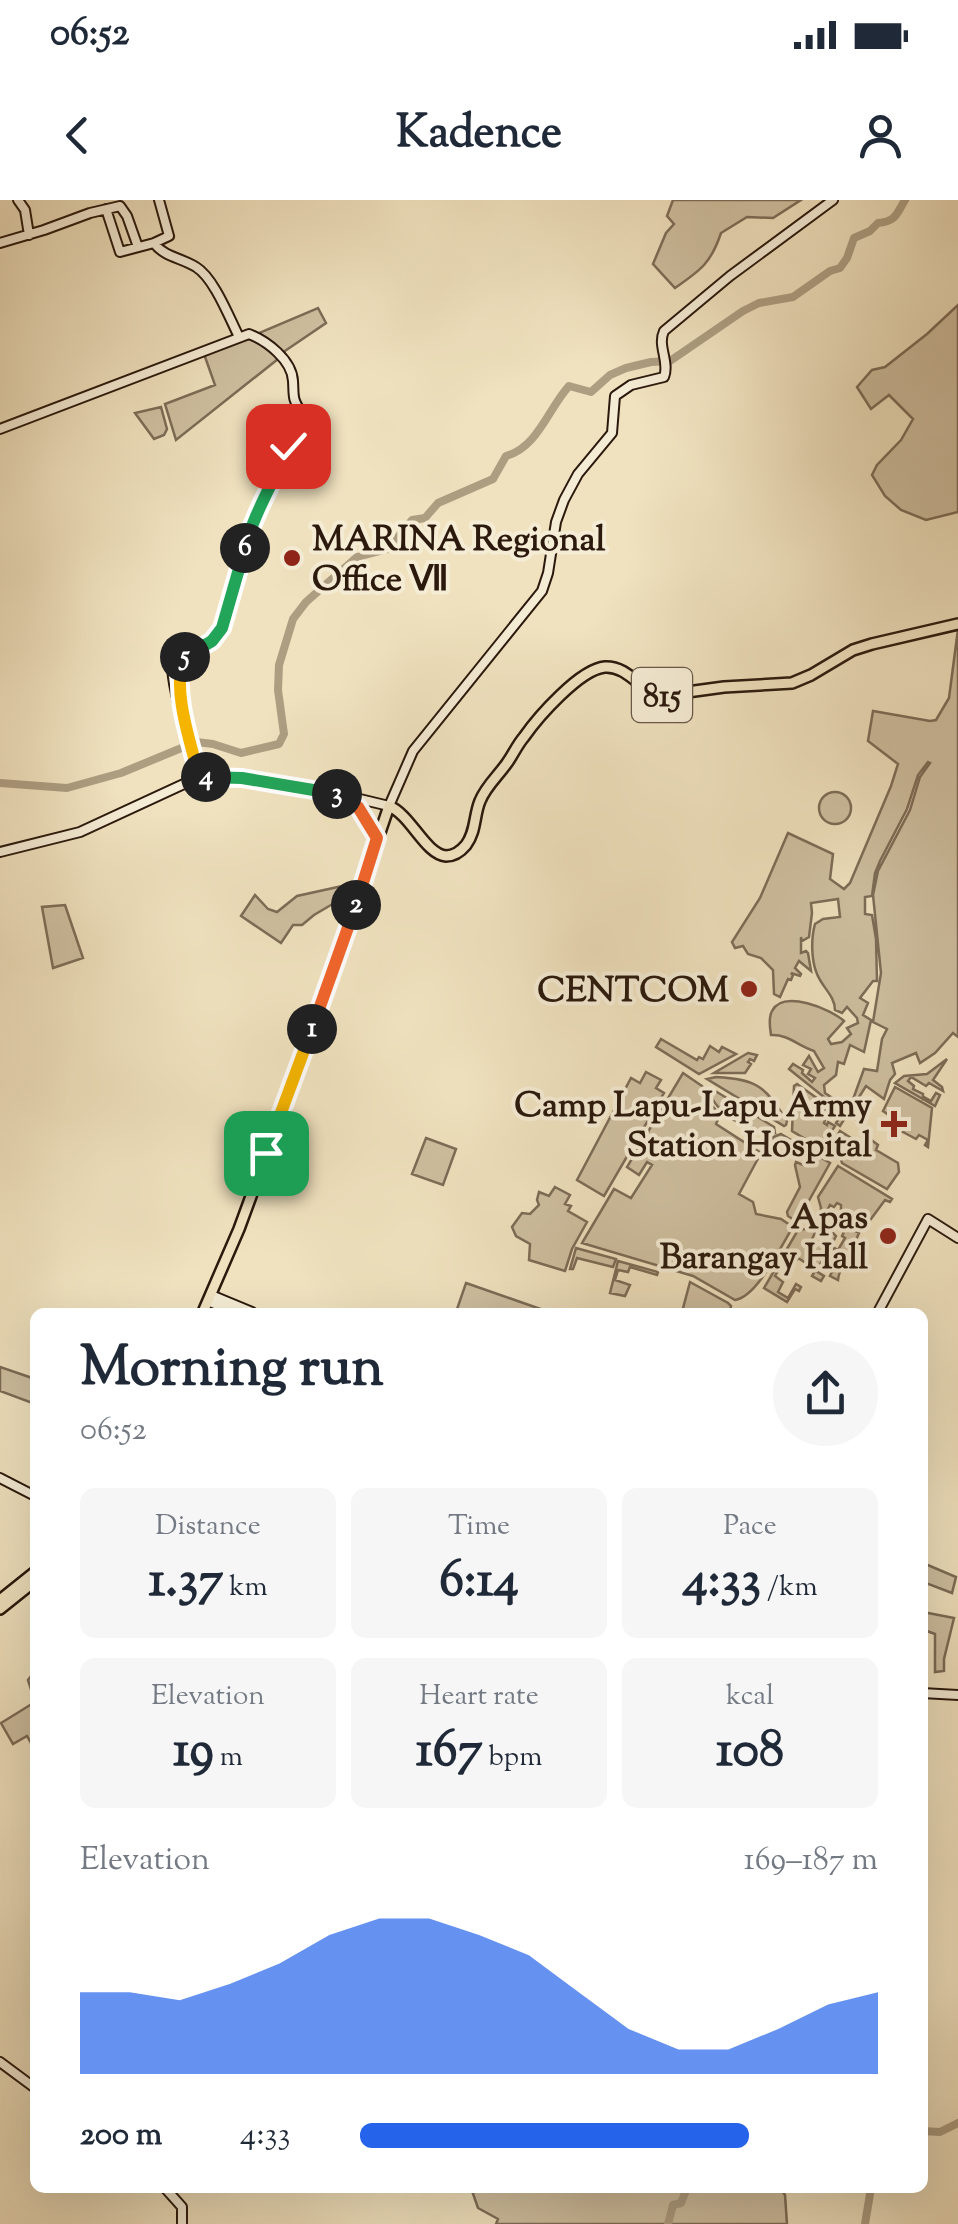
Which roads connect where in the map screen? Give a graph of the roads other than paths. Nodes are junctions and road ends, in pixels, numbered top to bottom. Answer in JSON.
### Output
{"nodes":[{"id":1,"x":18,"y":200,"type":"edge"},
{"id":2,"x":159,"y":200,"type":"edge"},
{"id":3,"x":832,"y":200,"type":"edge"},
{"id":4,"x":106,"y":209,"type":"junction"},
{"id":5,"x":28,"y":235,"type":"junction"},
{"id":6,"x":154,"y":242,"type":"junction"},
{"id":7,"x":0,"y":243,"type":"edge"},
{"id":8,"x":138,"y":248,"type":"junction"},
{"id":9,"x":239,"y":336,"type":"junction"},
{"id":10,"x":0,"y":429,"type":"edge"},
{"id":11,"x":958,"y":624,"type":"edge"},
{"id":12,"x":199,"y":777,"type":"junction"},
{"id":13,"x":338,"y":794,"type":"junction"},
{"id":14,"x":389,"y":806,"type":"junction"},
{"id":15,"x":377,"y":838,"type":"junction"},
{"id":16,"x":0,"y":852,"type":"edge"},
{"id":17,"x":958,"y":1238,"type":"edge"},
{"id":18,"x":210,"y":1298,"type":"junction"},
{"id":19,"x":206,"y":1308,"type":"edge"},
{"id":20,"x":227,"y":1308,"type":"edge"},
{"id":21,"x":240,"y":1308,"type":"edge"},
{"id":22,"x":880,"y":1308,"type":"edge"},
{"id":23,"x":0,"y":1478,"type":"edge"},
{"id":24,"x":30,"y":1493,"type":"edge"},
{"id":25,"x":30,"y":1493,"type":"edge"},
{"id":26,"x":30,"y":1576,"type":"edge"},
{"id":27,"x":30,"y":1585,"type":"edge"},
{"id":28,"x":0,"y":1600,"type":"edge"},
{"id":29,"x":0,"y":1609,"type":"edge"},
{"id":30,"x":928,"y":1694,"type":"edge"},
{"id":31,"x":958,"y":1696,"type":"edge"},
{"id":32,"x":0,"y":2062,"type":"edge"},
{"id":33,"x":30,"y":2084,"type":"edge"},
{"id":34,"x":169,"y":2193,"type":"edge"},
{"id":35,"x":182,"y":2224,"type":"edge"}],
"edges":[{"from":1,"to":5,"type":"street"},
{"from":2,"to":6,"type":"street"},
{"from":3,"to":14,"type":"street"},
{"from":4,"to":5,"type":"street"},
{"from":4,"to":8,"type":"street"},
{"from":4,"to":8,"type":"street"},
{"from":5,"to":7,"type":"street"},
{"from":6,"to":8,"type":"street"},
{"from":6,"to":9,"type":"street"},
{"from":9,"to":10,"type":"street"},
{"from":9,"to":12,"type":"street"},
{"from":11,"to":14,"type":"main road","number":"815"},
{"from":12,"to":13,"type":"street"},
{"from":12,"to":16,"type":"street"},
{"from":13,"to":14,"type":"street"},
{"from":13,"to":15,"type":"main road"},
{"from":14,"to":15,"type":"main road"},
{"from":15,"to":18,"type":"main road"},
{"from":17,"to":22,"type":"street"},
{"from":18,"to":19,"type":"main road"},
{"from":18,"to":20,"type":"street"},
{"from":18,"to":21,"type":"street"},
{"from":23,"to":24,"type":"street"},
{"from":23,"to":25,"type":"street"},
{"from":26,"to":28,"type":"main road"},
{"from":27,"to":29,"type":"main road"},
{"from":30,"to":31,"type":"street"},
{"from":32,"to":33,"type":"street"},
{"from":34,"to":35,"type":"street"}]}
